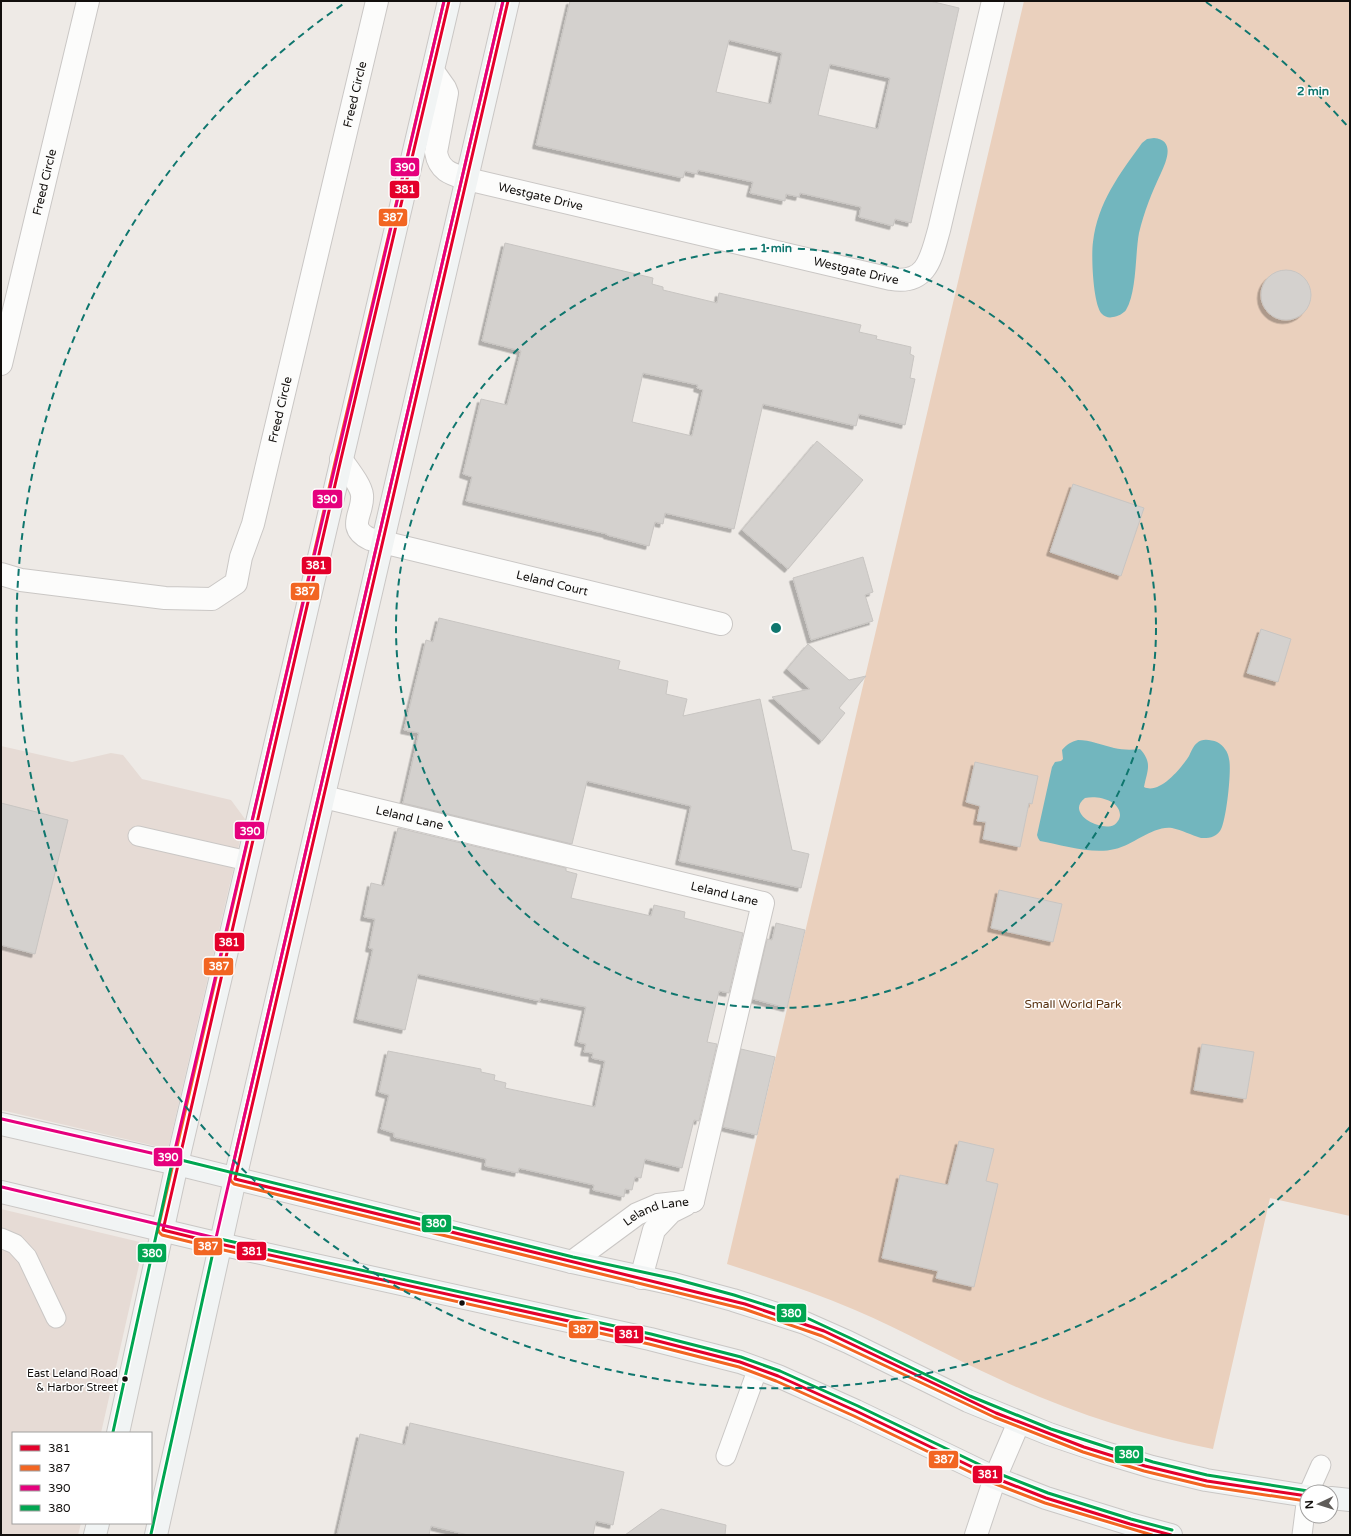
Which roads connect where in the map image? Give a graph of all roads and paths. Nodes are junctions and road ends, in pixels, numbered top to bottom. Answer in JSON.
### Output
{"nodes":[{"id":1,"x":88,"y":1,"type":"edge"},
{"id":2,"x":377,"y":1,"type":"edge"},
{"id":3,"x":449,"y":1,"type":"edge"},
{"id":4,"x":508,"y":1,"type":"edge"},
{"id":5,"x":993,"y":1,"type":"edge"},
{"id":6,"x":433,"y":71,"type":"junction"},
{"id":7,"x":467,"y":179,"type":"junction"},
{"id":8,"x":1,"y":364,"type":"edge"},
{"id":9,"x":341,"y":459,"type":"junction"},
{"id":10,"x":383,"y":542,"type":"junction"},
{"id":11,"x":1,"y":574,"type":"edge"},
{"id":12,"x":721,"y":624,"type":"dead end"},
{"id":13,"x":324,"y":797,"type":"junction"},
{"id":14,"x":138,"y":836,"type":"dead end"},
{"id":15,"x":248,"y":861,"type":"junction"},
{"id":16,"x":1,"y":1124,"type":"edge"},
{"id":17,"x":178,"y":1164,"type":"junction"},
{"id":18,"x":235,"y":1179,"type":"junction"},
{"id":19,"x":1,"y":1192,"type":"edge"},
{"id":20,"x":693,"y":1201,"type":"junction"},
{"id":21,"x":163,"y":1230,"type":"junction"},
{"id":22,"x":1,"y":1238,"type":"edge"},
{"id":23,"x":220,"y":1244,"type":"junction"},
{"id":24,"x":572,"y":1262,"type":"junction"},
{"id":25,"x":641,"y":1278,"type":"junction"},
{"id":26,"x":56,"y":1318,"type":"dead end"},
{"id":27,"x":758,"y":1368,"type":"junction"},
{"id":28,"x":1019,"y":1422,"type":"junction"},
{"id":29,"x":118,"y":1432,"type":"edge"},
{"id":30,"x":726,"y":1456,"type":"dead end"},
{"id":31,"x":1321,"y":1465,"type":"dead end"},
{"id":32,"x":994,"y":1478,"type":"junction"},
{"id":33,"x":1313,"y":1484,"type":"edge"},
{"id":34,"x":1299,"y":1495,"type":"edge"},
{"id":35,"x":1339,"y":1499,"type":"edge"},
{"id":36,"x":1350,"y":1500,"type":"edge"},
{"id":37,"x":98,"y":1524,"type":"edge"},
{"id":38,"x":1303,"y":1524,"type":"edge"},
{"id":39,"x":95,"y":1535,"type":"edge"},
{"id":40,"x":156,"y":1535,"type":"edge"},
{"id":41,"x":976,"y":1535,"type":"edge"},
{"id":42,"x":1171,"y":1535,"type":"edge"},
{"id":43,"x":1302,"y":1535,"type":"edge"}],
"edges":[{"from":1,"to":8,"type":"street","name":"Freed Circle"},
{"from":2,"to":11,"type":"street","name":"Freed Circle"},
{"from":3,"to":6,"type":"main road"},
{"from":4,"to":7,"type":"main road"},
{"from":5,"to":7,"type":"street","name":"Westgate Drive"},
{"from":6,"to":7,"type":"street","name":"Westgate Drive"},
{"from":6,"to":9,"type":"main road"},
{"from":7,"to":10,"type":"main road"},
{"from":9,"to":10,"type":"street","name":"Leland Court"},
{"from":9,"to":15,"type":"main road"},
{"from":10,"to":12,"type":"street","name":"Leland Court"},
{"from":10,"to":13,"type":"main road"},
{"from":13,"to":18,"type":"main road"},
{"from":13,"to":20,"type":"street","name":"Leland Lane"},
{"from":14,"to":15,"type":"lane"},
{"from":15,"to":17,"type":"main road"},
{"from":16,"to":17,"type":"main road"},
{"from":17,"to":18,"type":"main road"},
{"from":17,"to":21,"type":"main road"},
{"from":18,"to":23,"type":"main road"},
{"from":18,"to":24,"type":"main road"},
{"from":19,"to":21,"type":"main road"},
{"from":20,"to":24,"type":"street","name":"Leland Lane"},
{"from":20,"to":25,"type":"street"},
{"from":21,"to":23,"type":"main road"},
{"from":21,"to":29,"type":"main road"},
{"from":22,"to":26,"type":"lane"},
{"from":23,"to":27,"type":"main road"},
{"from":23,"to":40,"type":"main road"},
{"from":24,"to":25,"type":"main road"},
{"from":25,"to":28,"type":"main road"},
{"from":27,"to":30,"type":"lane"},
{"from":27,"to":32,"type":"main road"},
{"from":28,"to":32,"type":"street"},
{"from":28,"to":34,"type":"main road"},
{"from":31,"to":33,"type":"lane"},
{"from":32,"to":41,"type":"street"},
{"from":32,"to":42,"type":"main road"},
{"from":35,"to":36,"type":"main road"},
{"from":37,"to":39,"type":"main road"},
{"from":38,"to":43,"type":"lane"}]}
